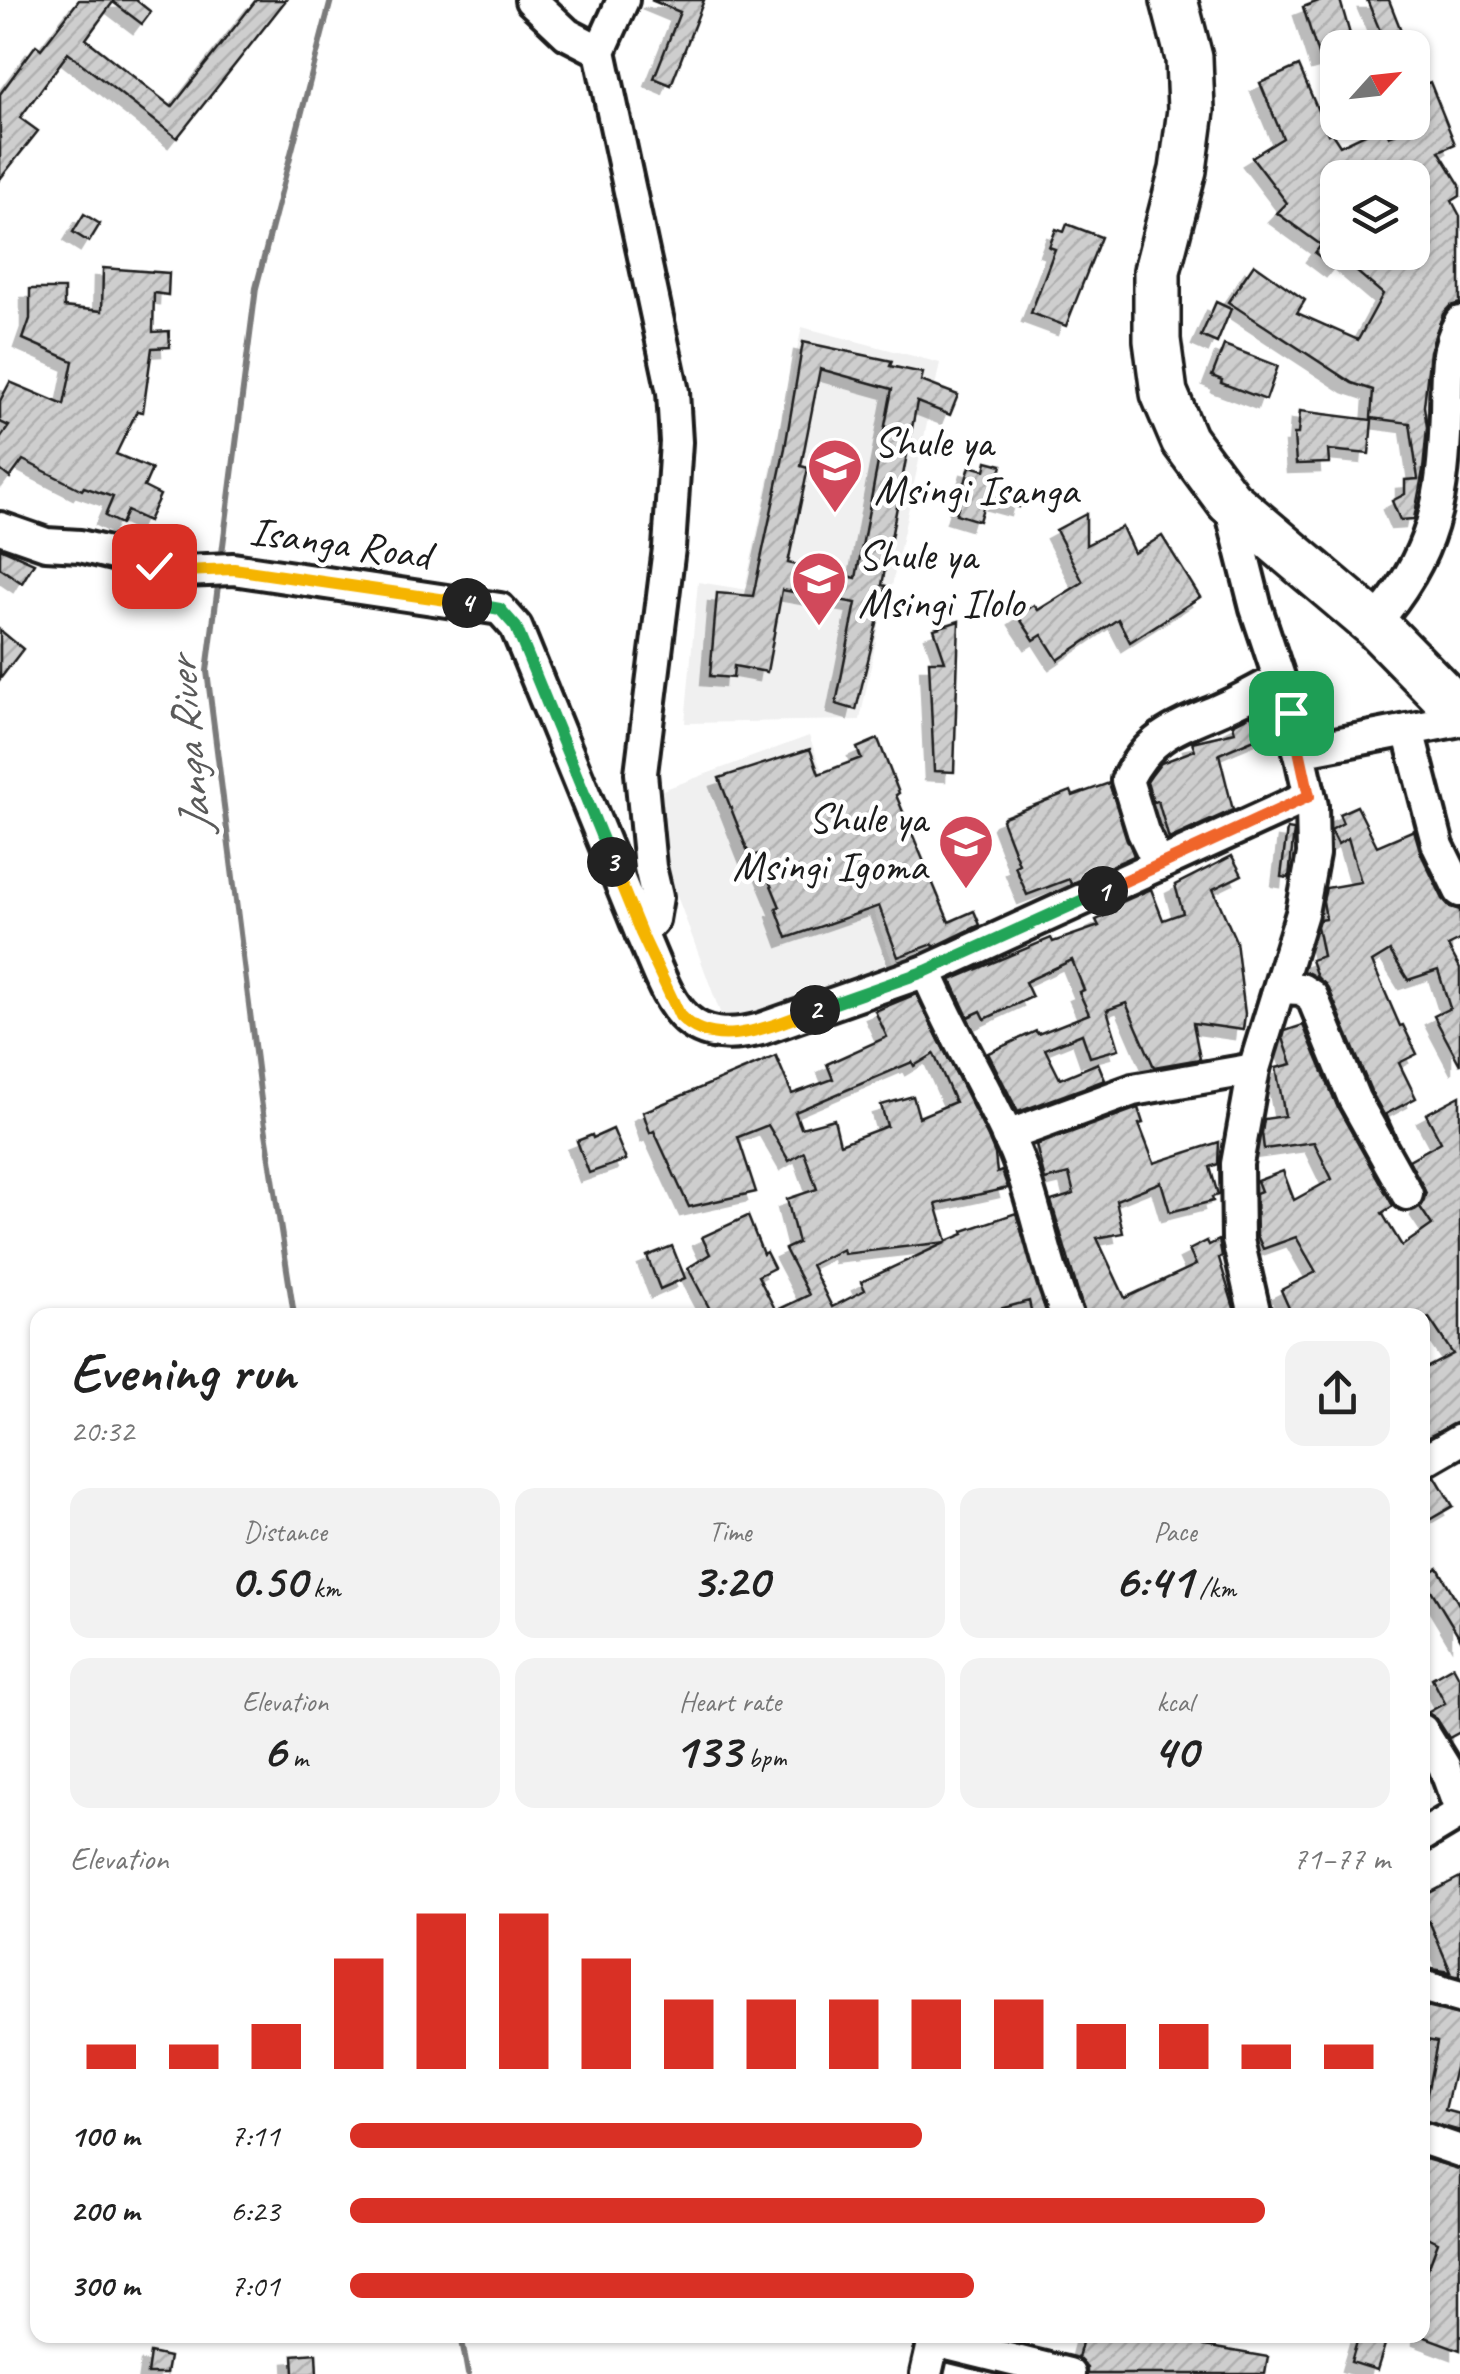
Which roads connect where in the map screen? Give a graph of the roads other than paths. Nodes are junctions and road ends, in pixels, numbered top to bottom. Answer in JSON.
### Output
{"nodes":[{"id":1,"x":530,"y":0,"type":"edge"},
{"id":2,"x":623,"y":0,"type":"edge"},
{"id":3,"x":1174,"y":0,"type":"edge"},
{"id":4,"x":600,"y":50,"type":"junction"},
{"id":5,"x":1460,"y":322,"type":"edge"},
{"id":6,"x":1453,"y":409,"type":"edge"},
{"id":7,"x":1229,"y":500,"type":"junction"},
{"id":8,"x":0,"y":528,"type":"edge"},
{"id":9,"x":1374,"y":624,"type":"junction"},
{"id":10,"x":1279,"y":679,"type":"junction"},
{"id":11,"x":1460,"y":712,"type":"edge"},
{"id":12,"x":1460,"y":720,"type":"edge"},
{"id":13,"x":1408,"y":730,"type":"junction"},
{"id":14,"x":1299,"y":751,"type":"junction"},
{"id":15,"x":1309,"y":796,"type":"junction"},
{"id":16,"x":1159,"y":865,"type":"junction"},
{"id":17,"x":1460,"y":892,"type":"edge"},
{"id":18,"x":641,"y":933,"type":"junction"},
{"id":19,"x":926,"y":971,"type":"junction"},
{"id":20,"x":1280,"y":988,"type":"junction"},
{"id":21,"x":1254,"y":1068,"type":"junction"},
{"id":22,"x":1007,"y":1136,"type":"junction"},
{"id":23,"x":1407,"y":1194,"type":"dead end"},
{"id":24,"x":1064,"y":1308,"type":"edge"},
{"id":25,"x":1253,"y":1308,"type":"edge"},
{"id":26,"x":1460,"y":1440,"type":"edge"},
{"id":27,"x":1430,"y":1457,"type":"edge"},
{"id":28,"x":1430,"y":1738,"type":"edge"},
{"id":29,"x":1452,"y":1759,"type":"edge"},
{"id":30,"x":1460,"y":1811,"type":"edge"},
{"id":31,"x":1430,"y":1831,"type":"edge"},
{"id":32,"x":1430,"y":1988,"type":"edge"},
{"id":33,"x":1460,"y":1997,"type":"edge"},
{"id":34,"x":1430,"y":2141,"type":"edge"},
{"id":35,"x":1460,"y":2151,"type":"edge"},
{"id":36,"x":933,"y":2343,"type":"edge"},
{"id":37,"x":947,"y":2343,"type":"edge"},
{"id":38,"x":926,"y":2374,"type":"edge"},
{"id":39,"x":1069,"y":2374,"type":"edge"}],
"edges":[{"from":1,"to":4,"type":"street"},
{"from":2,"to":4,"type":"street"},
{"from":3,"to":7,"type":"highway"},
{"from":4,"to":18,"type":"street"},
{"from":5,"to":6,"type":"street"},
{"from":6,"to":9,"type":"street"},
{"from":7,"to":9,"type":"highway"},
{"from":7,"to":10,"type":"street"},
{"from":8,"to":18,"type":"street","name":"Isanga Road"},
{"from":9,"to":11,"type":"highway"},
{"from":10,"to":14,"type":"street"},
{"from":10,"to":16,"type":"street"},
{"from":12,"to":13,"type":"street"},
{"from":13,"to":14,"type":"street"},
{"from":13,"to":17,"type":"street"},
{"from":14,"to":15,"type":"street"},
{"from":15,"to":16,"type":"street"},
{"from":15,"to":20,"type":"street"},
{"from":16,"to":19,"type":"street"},
{"from":18,"to":19,"type":"street"},
{"from":19,"to":22,"type":"street"},
{"from":20,"to":21,"type":"street"},
{"from":20,"to":23,"type":"street"},
{"from":21,"to":22,"type":"street"},
{"from":21,"to":25,"type":"street"},
{"from":22,"to":24,"type":"street"},
{"from":26,"to":27,"type":"street"},
{"from":28,"to":29,"type":"street"},
{"from":29,"to":30,"type":"street"},
{"from":30,"to":31,"type":"street"},
{"from":32,"to":33,"type":"street"},
{"from":34,"to":35,"type":"street"},
{"from":36,"to":38,"type":"street"},
{"from":37,"to":39,"type":"street"}]}
